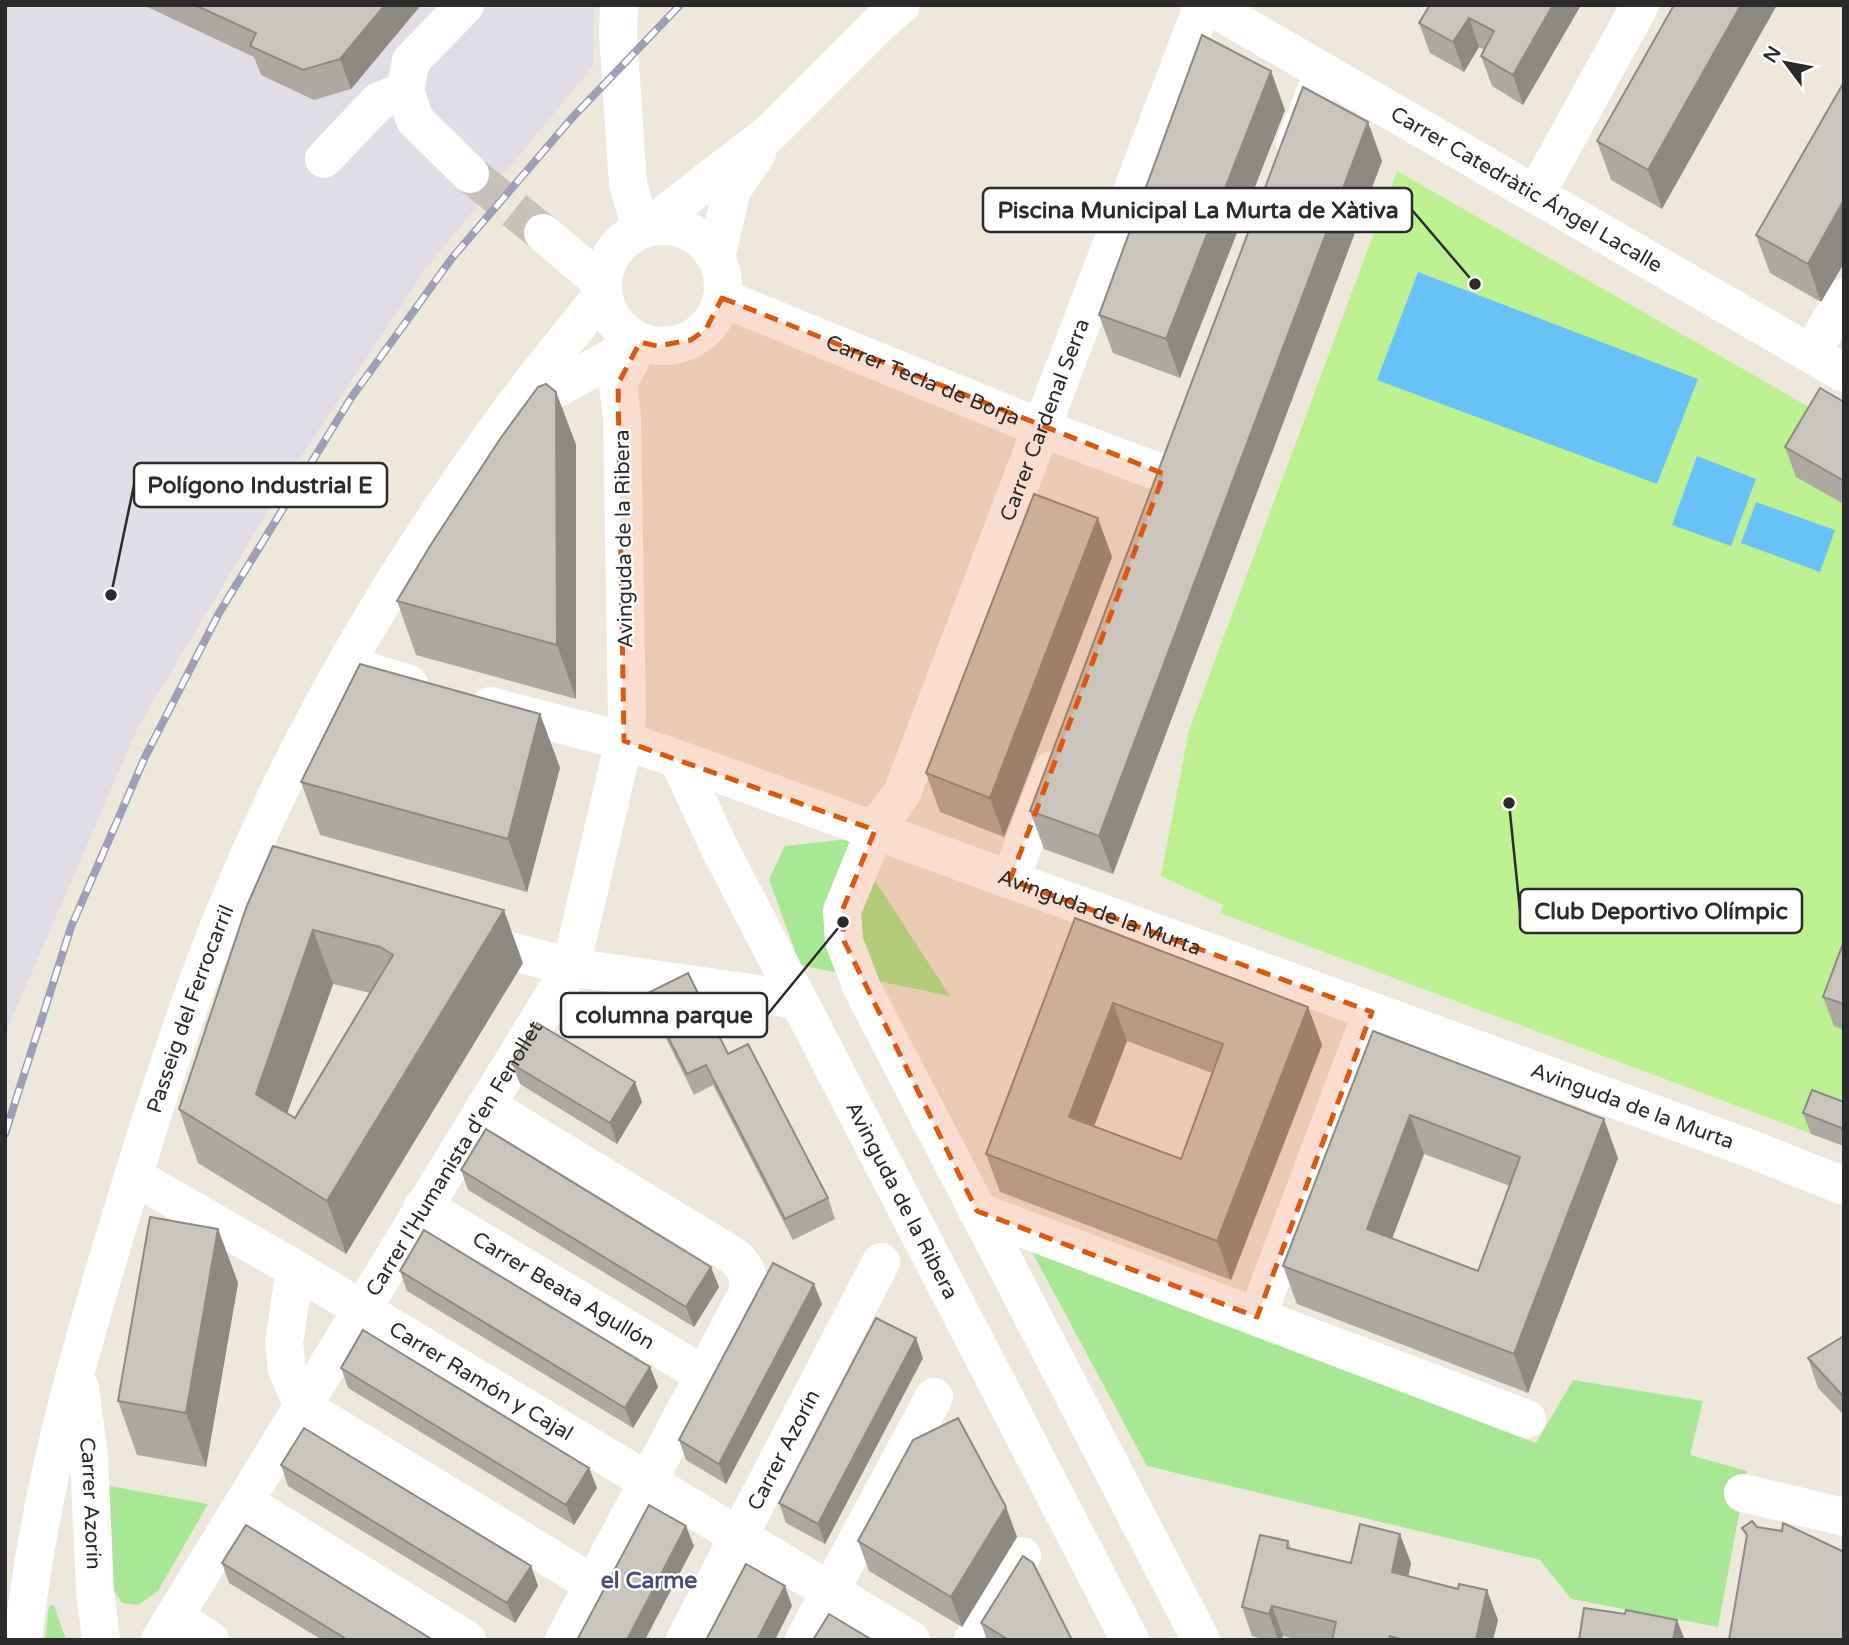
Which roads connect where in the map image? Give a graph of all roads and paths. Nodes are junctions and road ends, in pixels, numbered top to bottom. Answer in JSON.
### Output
{"nodes":[{"id":1,"x":466,"y":5,"type":"edge"},
{"id":2,"x":901,"y":5,"type":"edge"},
{"id":3,"x":1203,"y":5,"type":"edge"},
{"id":4,"x":1208,"y":5,"type":"edge"},
{"id":5,"x":1640,"y":5,"type":"edge"},
{"id":6,"x":611,"y":15,"type":"edge"},
{"id":7,"x":1324,"y":72,"type":"junction"},
{"id":8,"x":405,"y":91,"type":"junction"},
{"id":9,"x":771,"y":132,"type":"junction"},
{"id":10,"x":324,"y":159,"type":"dead end"},
{"id":11,"x":470,"y":174,"type":"tunnel mouth"},
{"id":12,"x":1283,"y":176,"type":"edge"},
{"id":13,"x":1536,"y":194,"type":"junction"},
{"id":14,"x":644,"y":228,"type":"junction"},
{"id":15,"x":543,"y":233,"type":"tunnel mouth"},
{"id":16,"x":716,"y":257,"type":"junction"},
{"id":17,"x":603,"y":288,"type":"junction"},
{"id":18,"x":1844,"y":297,"type":"edge"},
{"id":19,"x":722,"y":298,"type":"junction"},
{"id":20,"x":640,"y":342,"type":"junction"},
{"id":21,"x":1811,"y":354,"type":"junction"},
{"id":22,"x":1844,"y":373,"type":"edge"},
{"id":23,"x":1041,"y":428,"type":"junction"},
{"id":24,"x":495,"y":432,"type":"junction"},
{"id":25,"x":1165,"y":474,"type":"edge"},
{"id":26,"x":346,"y":666,"type":"junction"},
{"id":27,"x":1065,"y":736,"type":"edge"},
{"id":28,"x":624,"y":741,"type":"junction"},
{"id":29,"x":678,"y":759,"type":"junction"},
{"id":30,"x":874,"y":830,"type":"junction"},
{"id":31,"x":1010,"y":880,"type":"junction"},
{"id":32,"x":428,"y":930,"type":"edge"},
{"id":33,"x":571,"y":967,"type":"junction"},
{"id":34,"x":798,"y":1000,"type":"junction"},
{"id":35,"x":1372,"y":1012,"type":"junction"},
{"id":36,"x":486,"y":1105,"type":"junction"},
{"id":37,"x":133,"y":1176,"type":"junction"},
{"id":38,"x":1844,"y":1186,"type":"edge"},
{"id":39,"x":423,"y":1206,"type":"junction"},
{"id":40,"x":977,"y":1212,"type":"junction"},
{"id":41,"x":881,"y":1262,"type":"dead end"},
{"id":42,"x":295,"y":1269,"type":"junction"},
{"id":43,"x":362,"y":1310,"type":"junction"},
{"id":44,"x":1257,"y":1317,"type":"junction"},
{"id":45,"x":77,"y":1367,"type":"junction"},
{"id":46,"x":704,"y":1375,"type":"junction"},
{"id":47,"x":934,"y":1397,"type":"dead end"},
{"id":48,"x":303,"y":1407,"type":"junction"},
{"id":49,"x":1527,"y":1419,"type":"dead end"},
{"id":50,"x":648,"y":1480,"type":"junction"},
{"id":51,"x":1744,"y":1493,"type":"dead end"},
{"id":52,"x":244,"y":1502,"type":"junction"},
{"id":53,"x":1844,"y":1517,"type":"edge"},
{"id":54,"x":738,"y":1537,"type":"junction"},
{"id":55,"x":1023,"y":1556,"type":"edge"},
{"id":56,"x":593,"y":1584,"type":"junction"},
{"id":57,"x":831,"y":1591,"type":"junction"},
{"id":58,"x":167,"y":1629,"type":"edge"},
{"id":59,"x":23,"y":1640,"type":"edge"},
{"id":60,"x":102,"y":1640,"type":"edge"},
{"id":61,"x":210,"y":1640,"type":"edge"},
{"id":62,"x":467,"y":1640,"type":"edge"},
{"id":63,"x":564,"y":1640,"type":"edge"},
{"id":64,"x":685,"y":1640,"type":"edge"},
{"id":65,"x":804,"y":1640,"type":"edge"},
{"id":66,"x":911,"y":1640,"type":"edge"},
{"id":67,"x":972,"y":1640,"type":"edge"},
{"id":68,"x":1130,"y":1640,"type":"edge"},
{"id":69,"x":1201,"y":1640,"type":"edge"}],
"edges":[{"from":1,"to":8,"type":"street"},
{"from":2,"to":9,"type":"street","name":"Passeig del Ferrocarril"},
{"from":3,"to":23,"type":"street","name":"Carrer Cardenal Serra"},
{"from":4,"to":7,"type":"street","name":"Carrer Catedràtic Ángel Lacalle"},
{"from":5,"to":13,"type":"street"},
{"from":6,"to":14,"type":"street"},
{"from":7,"to":12,"type":"street"},
{"from":7,"to":13,"type":"street","name":"Carrer Catedràtic Ángel Lacalle"},
{"from":8,"to":10,"type":"street"},
{"from":8,"to":11,"type":"street"},
{"from":9,"to":14,"type":"street","name":"Passeig del Ferrocarril"},
{"from":9,"to":16,"type":"street","name":"Passeig del Ferrocarril"},
{"from":13,"to":21,"type":"street","name":"Carrer Catedràtic Ángel Lacalle"},
{"from":14,"to":16,"type":"street"},
{"from":14,"to":17,"type":"street","name":"Passeig del Ferrocarril"},
{"from":15,"to":17,"type":"street"},
{"from":16,"to":19,"type":"street","name":"Passeig del Ferrocarril"},
{"from":17,"to":20,"type":"street"},
{"from":17,"to":24,"type":"street","name":"Passeig del Ferrocarril"},
{"from":18,"to":21,"type":"street"},
{"from":19,"to":20,"type":"street"},
{"from":19,"to":23,"type":"street","name":"Carrer Tecla de Borja"},
{"from":20,"to":24,"type":"street","name":"Passeig del Ferrocarril"},
{"from":20,"to":28,"type":"street","name":"Avinguda de la Ribera"},
{"from":21,"to":22,"type":"street","name":"Carrer Catedràtic Ángel Lacalle"},
{"from":23,"to":25,"type":"street","name":"Carrer Tecla de Borja"},
{"from":23,"to":30,"type":"street","name":"Carrer Cardenal Serra"},
{"from":24,"to":26,"type":"street","name":"Passeig del Ferrocarril"},
{"from":26,"to":28,"type":"street","name":"Avinguda de la Murta"},
{"from":26,"to":37,"type":"street","name":"Passeig del Ferrocarril"},
{"from":27,"to":31,"type":"street"},
{"from":28,"to":29,"type":"street","name":"Avinguda de la Murta"},
{"from":28,"to":33,"type":"street","name":"Carrer l'Humanista d'en Fenollet"},
{"from":29,"to":30,"type":"street","name":"Avinguda de la Murta"},
{"from":29,"to":34,"type":"street","name":"Avinguda de la Ribera"},
{"from":30,"to":31,"type":"street","name":"Avinguda de la Murta"},
{"from":30,"to":40,"type":"street"},
{"from":31,"to":35,"type":"street","name":"Avinguda de la Murta"},
{"from":32,"to":33,"type":"street"},
{"from":33,"to":34,"type":"street"},
{"from":33,"to":36,"type":"street","name":"Carrer l'Humanista d'en Fenollet"},
{"from":34,"to":68,"type":"street","name":"Avinguda de la Ribera"},
{"from":35,"to":38,"type":"street","name":"Avinguda de la Murta"},
{"from":35,"to":44,"type":"street"},
{"from":36,"to":39,"type":"street","name":"Carrer l'Humanista d'en Fenollet"},
{"from":36,"to":46,"type":"street"},
{"from":37,"to":42,"type":"street","name":"Carrer Ramón y Cajal"},
{"from":37,"to":45,"type":"street","name":"Passeig del Ferrocarril"},
{"from":39,"to":43,"type":"street","name":"Carrer l'Humanista d'en Fenollet"},
{"from":39,"to":46,"type":"street","name":"Carrer Beata Agullón"},
{"from":40,"to":44,"type":"street"},
{"from":40,"to":69,"type":"street"},
{"from":41,"to":54,"type":"street","name":"Carrer Azorín"},
{"from":42,"to":43,"type":"street","name":"Carrer Ramón y Cajal"},
{"from":42,"to":48,"type":"street"},
{"from":43,"to":48,"type":"street","name":"Carrer l'Humanista d'en Fenollet"},
{"from":43,"to":50,"type":"street","name":"Carrer Ramón y Cajal"},
{"from":44,"to":49,"type":"street"},
{"from":45,"to":59,"type":"street","name":"Passeig del Ferrocarril"},
{"from":45,"to":60,"type":"street","name":"Carrer Azorín"},
{"from":46,"to":50,"type":"street"},
{"from":47,"to":57,"type":"street"},
{"from":48,"to":52,"type":"street","name":"Carrer l'Humanista d'en Fenollet"},
{"from":48,"to":56,"type":"street"},
{"from":50,"to":54,"type":"street","name":"Carrer Ramón y Cajal"},
{"from":50,"to":56,"type":"street"},
{"from":51,"to":53,"type":"street"},
{"from":52,"to":58,"type":"street","name":"Carrer l'Humanista d'en Fenollet"},
{"from":52,"to":62,"type":"street"},
{"from":54,"to":57,"type":"street","name":"Carrer Ramón y Cajal"},
{"from":54,"to":64,"type":"street","name":"Carrer Azorín"},
{"from":55,"to":67,"type":"street"},
{"from":56,"to":63,"type":"street"},
{"from":57,"to":65,"type":"street"},
{"from":57,"to":66,"type":"street","name":"Carrer Ramón y Cajal"},
{"from":58,"to":61,"type":"street"}]}
